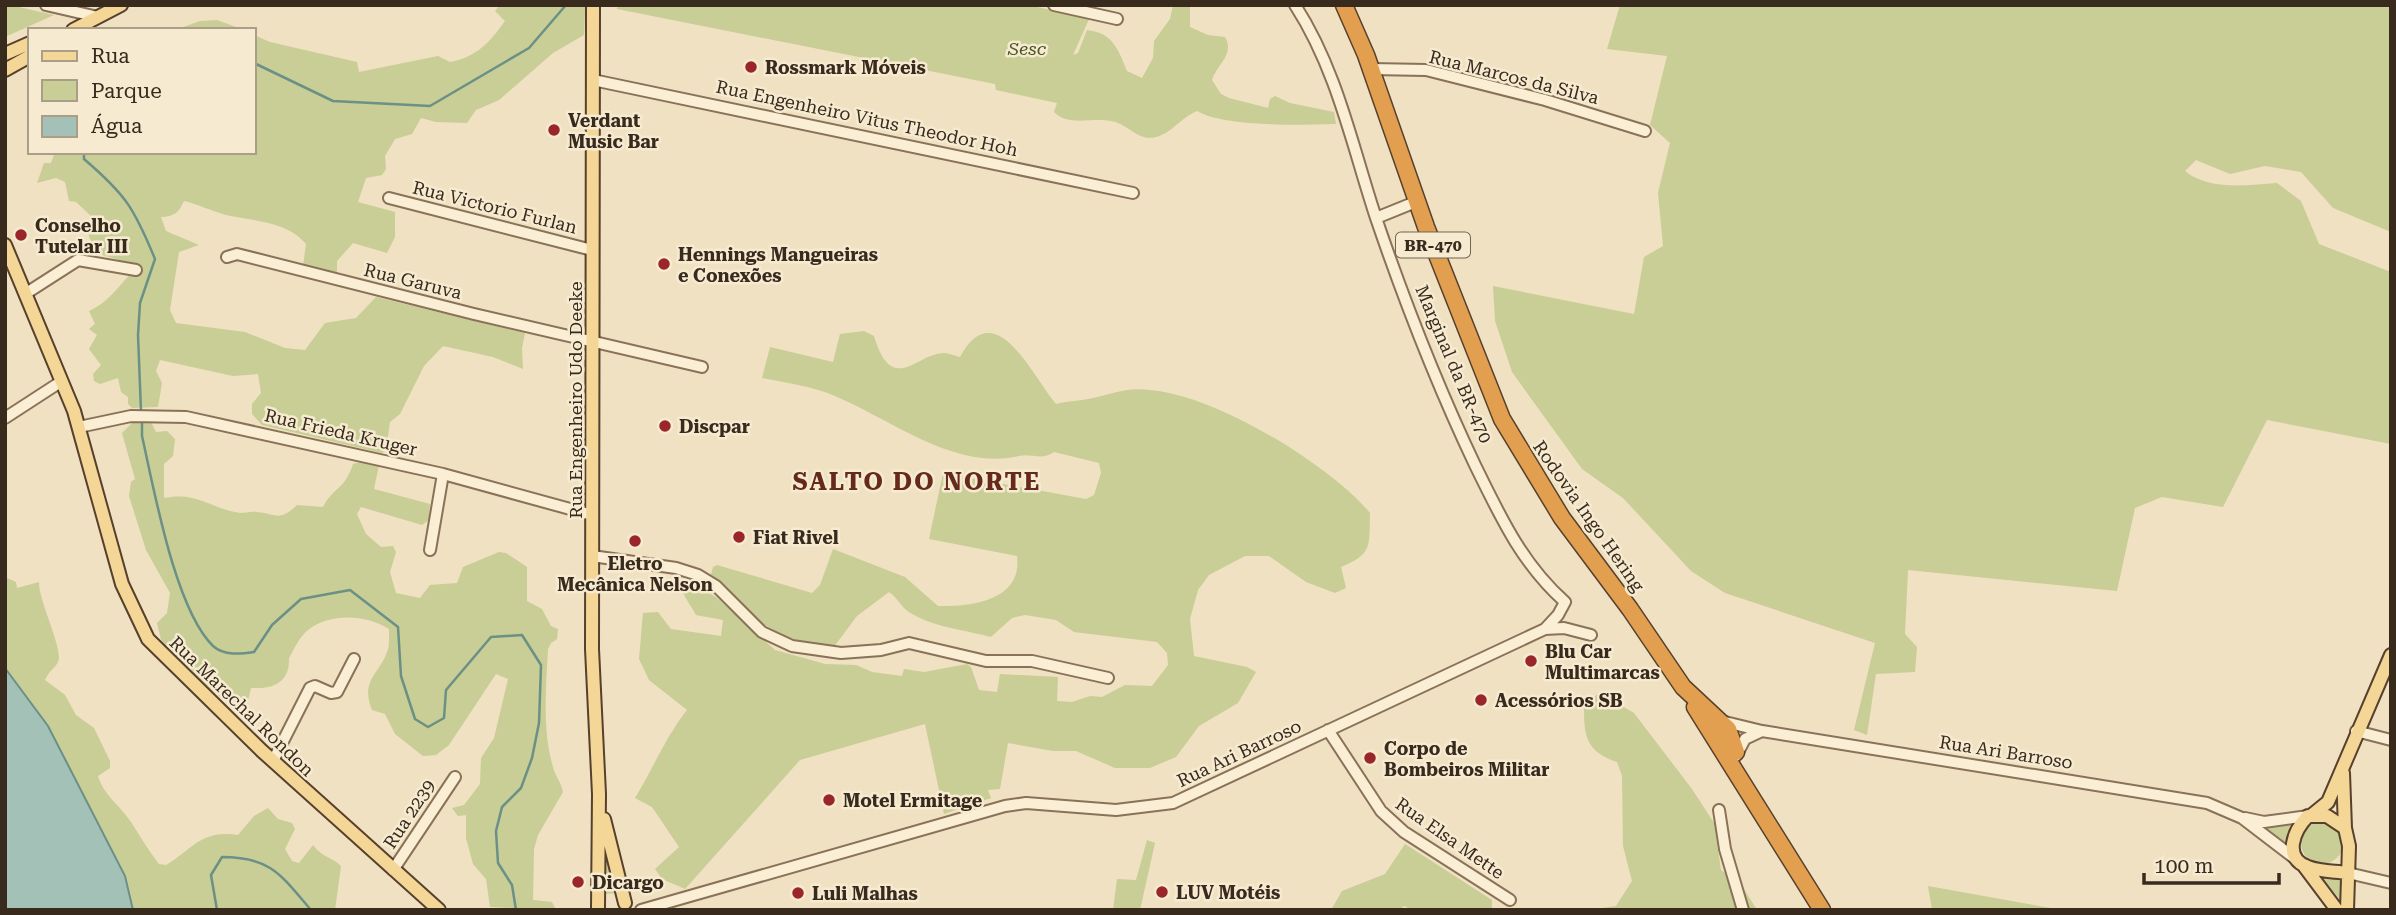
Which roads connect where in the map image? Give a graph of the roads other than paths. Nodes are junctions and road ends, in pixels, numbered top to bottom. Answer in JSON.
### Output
{"nodes":[{"id":1,"x":46,"y":5,"type":"edge"},
{"id":2,"x":121,"y":5,"type":"edge"},
{"id":3,"x":1054,"y":5,"type":"edge"},
{"id":4,"x":1295,"y":5,"type":"edge"},
{"id":5,"x":1344,"y":5,"type":"edge"},
{"id":6,"x":593,"y":6,"type":"edge"},
{"id":7,"x":98,"y":17,"type":"junction"},
{"id":8,"x":1116,"y":19,"type":"dead end"},
{"id":9,"x":75,"y":28,"type":"edge"},
{"id":10,"x":28,"y":44,"type":"edge"},
{"id":11,"x":5,"y":54,"type":"edge"},
{"id":12,"x":28,"y":57,"type":"edge"},
{"id":13,"x":1371,"y":69,"type":"junction"},
{"id":14,"x":5,"y":70,"type":"edge"},
{"id":15,"x":593,"y":80,"type":"junction"},
{"id":16,"x":1646,"y":131,"type":"dead end"},
{"id":17,"x":1133,"y":193,"type":"dead end"},
{"id":18,"x":389,"y":198,"type":"dead end"},
{"id":19,"x":1418,"y":201,"type":"junction"},
{"id":20,"x":1376,"y":218,"type":"junction"},
{"id":21,"x":5,"y":245,"type":"edge"},
{"id":22,"x":592,"y":250,"type":"junction"},
{"id":23,"x":228,"y":257,"type":"dead end"},
{"id":24,"x":136,"y":270,"type":"dead end"},
{"id":25,"x":25,"y":294,"type":"junction"},
{"id":26,"x":592,"y":341,"type":"junction"},
{"id":27,"x":702,"y":367,"type":"dead end"},
{"id":28,"x":62,"y":381,"type":"junction"},
{"id":29,"x":5,"y":418,"type":"edge"},
{"id":30,"x":79,"y":427,"type":"junction"},
{"id":31,"x":443,"y":474,"type":"junction"},
{"id":32,"x":592,"y":515,"type":"junction"},
{"id":33,"x":430,"y":550,"type":"dead end"},
{"id":34,"x":592,"y":555,"type":"junction"},
{"id":35,"x":1565,"y":602,"type":"joint"},
{"id":36,"x":1545,"y":629,"type":"junction"},
{"id":37,"x":1591,"y":635,"type":"dead end"},
{"id":38,"x":2391,"y":655,"type":"edge"},
{"id":39,"x":354,"y":659,"type":"dead end"},
{"id":40,"x":1108,"y":678,"type":"dead end"},
{"id":41,"x":1683,"y":687,"type":"junction"},
{"id":42,"x":1721,"y":721,"type":"junction"},
{"id":43,"x":1328,"y":730,"type":"junction"},
{"id":44,"x":1762,"y":731,"type":"junction"},
{"id":45,"x":2356,"y":731,"type":"junction"},
{"id":46,"x":2391,"y":740,"type":"edge"},
{"id":47,"x":1735,"y":752,"type":"junction"},
{"id":48,"x":273,"y":761,"type":"junction"},
{"id":49,"x":2344,"y":764,"type":"junction"},
{"id":50,"x":455,"y":777,"type":"dead end"},
{"id":51,"x":1739,"y":779,"type":"junction"},
{"id":52,"x":599,"y":794,"type":"junction"},
{"id":53,"x":1719,"y":810,"type":"dead end"},
{"id":54,"x":2310,"y":815,"type":"junction"},
{"id":55,"x":2242,"y":818,"type":"junction"},
{"id":56,"x":2346,"y":828,"type":"junction"},
{"id":57,"x":2349,"y":846,"type":"junction"},
{"id":58,"x":2301,"y":863,"type":"junction"},
{"id":59,"x":393,"y":870,"type":"junction"},
{"id":60,"x":2330,"y":871,"type":"junction"},
{"id":61,"x":2348,"y":873,"type":"junction"},
{"id":62,"x":2391,"y":883,"type":"edge"},
{"id":63,"x":1510,"y":900,"type":"dead end"},
{"id":64,"x":627,"y":906,"type":"edge"},
{"id":65,"x":598,"y":909,"type":"edge"},
{"id":66,"x":643,"y":909,"type":"edge"},
{"id":67,"x":439,"y":910,"type":"edge"},
{"id":68,"x":1743,"y":910,"type":"edge"},
{"id":69,"x":1822,"y":910,"type":"edge"},
{"id":70,"x":2337,"y":910,"type":"edge"},
{"id":71,"x":2347,"y":910,"type":"edge"}],
"edges":[{"from":1,"to":7,"type":"street"},
{"from":2,"to":7,"type":"main road"},
{"from":3,"to":8,"type":"street"},
{"from":4,"to":20,"type":"street","name":"Marginal da BR-470"},
{"from":5,"to":13,"type":"highway","name":"Rodovia Ingo Hering","number":"BR-470"},
{"from":6,"to":15,"type":"main road","name":"Rua Engenheiro Udo Deeke"},
{"from":7,"to":9,"type":"main road"},
{"from":10,"to":11,"type":"main road"},
{"from":12,"to":14,"type":"main road"},
{"from":13,"to":16,"type":"street","name":"Rua Marcos da Silva"},
{"from":13,"to":19,"type":"highway","name":"Rodovia Ingo Hering","number":"BR-470"},
{"from":15,"to":17,"type":"street","name":"Rua Engenheiro Vitus Theodor Hoh"},
{"from":15,"to":22,"type":"main road","name":"Rua Engenheiro Udo Deeke"},
{"from":18,"to":22,"type":"street","name":"Rua Victorio Furlan"},
{"from":19,"to":20,"type":"street"},
{"from":19,"to":41,"type":"highway","name":"Rodovia Ingo Hering","number":"BR-470"},
{"from":20,"to":35,"type":"street","name":"Marginal da BR-470"},
{"from":21,"to":25,"type":"main road","name":"Rua Marechal Rondon"},
{"from":22,"to":26,"type":"main road","name":"Rua Engenheiro Udo Deeke"},
{"from":23,"to":26,"type":"street","name":"Rua Garuva"},
{"from":24,"to":25,"type":"street"},
{"from":25,"to":28,"type":"main road","name":"Rua Marechal Rondon"},
{"from":26,"to":27,"type":"street","name":"Rua Garuva"},
{"from":26,"to":32,"type":"main road","name":"Rua Engenheiro Udo Deeke"},
{"from":28,"to":29,"type":"street"},
{"from":28,"to":30,"type":"main road","name":"Rua Marechal Rondon"},
{"from":30,"to":31,"type":"street","name":"Rua Frieda Kruger"},
{"from":30,"to":48,"type":"main road","name":"Rua Marechal Rondon"},
{"from":31,"to":32,"type":"street","name":"Rua Frieda Kruger"},
{"from":31,"to":33,"type":"street"},
{"from":32,"to":34,"type":"main road","name":"Rua Engenheiro Udo Deeke"},
{"from":34,"to":40,"type":"street"},
{"from":34,"to":52,"type":"main road","name":"Rua Engenheiro Udo Deeke"},
{"from":35,"to":36,"type":"street","name":"Rua Ari Barroso"},
{"from":36,"to":37,"type":"street","name":"Rua Ari Barroso"},
{"from":36,"to":43,"type":"street","name":"Rua Ari Barroso"},
{"from":38,"to":45,"type":"main road"},
{"from":39,"to":48,"type":"street"},
{"from":41,"to":42,"type":"highway"},
{"from":41,"to":51,"type":"highway"},
{"from":42,"to":44,"type":"street","name":"Rua Ari Barroso"},
{"from":42,"to":47,"type":"highway"},
{"from":43,"to":63,"type":"street","name":"Rua Elsa Mette"},
{"from":43,"to":66,"type":"street","name":"Rua Ari Barroso"},
{"from":44,"to":47,"type":"street"},
{"from":44,"to":55,"type":"street","name":"Rua Ari Barroso"},
{"from":45,"to":46,"type":"street"},
{"from":45,"to":49,"type":"main road"},
{"from":47,"to":51,"type":"street"},
{"from":48,"to":59,"type":"main road","name":"Rua Marechal Rondon"},
{"from":49,"to":54,"type":"main road"},
{"from":49,"to":56,"type":"main road"},
{"from":50,"to":59,"type":"street","name":"Rua 2239"},
{"from":51,"to":69,"type":"highway"},
{"from":52,"to":64,"type":"main road","name":"Rua Engenheiro Udo Deeke"},
{"from":52,"to":65,"type":"main road","name":"Rua Engenheiro Udo Deeke"},
{"from":53,"to":68,"type":"street"},
{"from":54,"to":55,"type":"street","name":"Rua Ari Barroso"},
{"from":54,"to":56,"type":"main road"},
{"from":54,"to":58,"type":"main road"},
{"from":55,"to":58,"type":"street","name":"Rua Ari Barroso"},
{"from":56,"to":57,"type":"main road"},
{"from":57,"to":60,"type":"main road"},
{"from":57,"to":61,"type":"main road"},
{"from":58,"to":60,"type":"main road"},
{"from":58,"to":70,"type":"main road"},
{"from":59,"to":67,"type":"main road","name":"Rua Marechal Rondon"},
{"from":60,"to":61,"type":"main road"},
{"from":61,"to":62,"type":"street"},
{"from":61,"to":71,"type":"main road"},
{"from":64,"to":65,"type":"main road"},
{"from":64,"to":66,"type":"street","name":"Rua Ari Barroso"}]}
